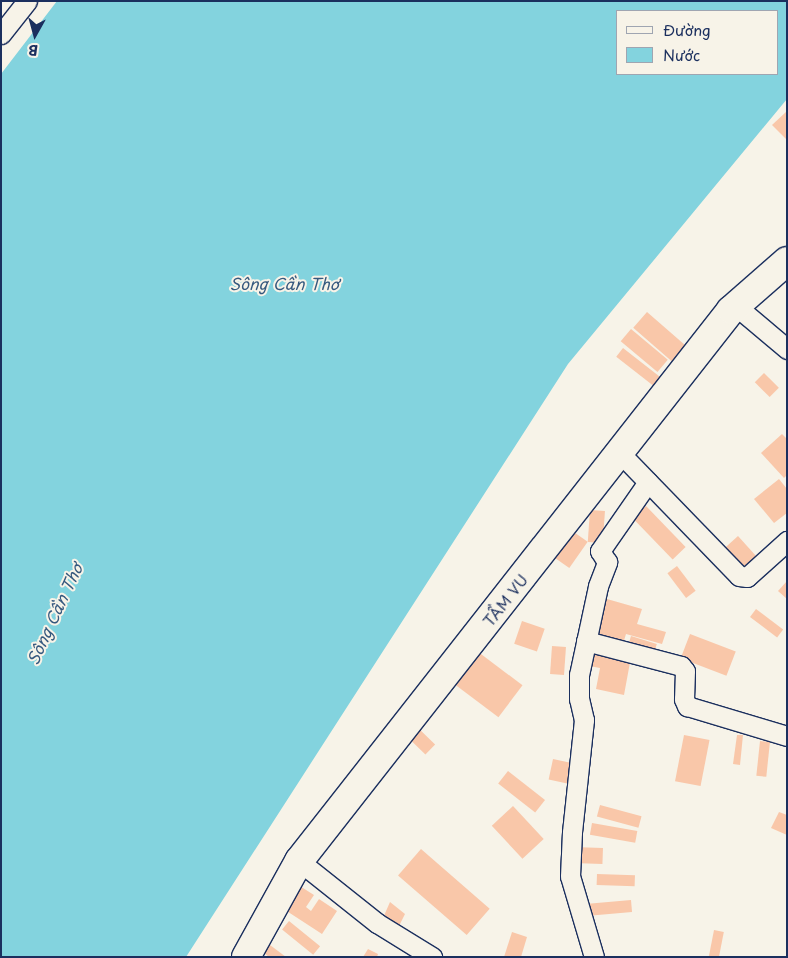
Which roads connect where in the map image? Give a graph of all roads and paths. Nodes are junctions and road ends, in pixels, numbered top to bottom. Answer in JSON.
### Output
{"nodes":[{"id":1,"x":27,"y":1,"type":"edge"},
{"id":2,"x":1,"y":34,"type":"edge"},
{"id":3,"x":787,"y":261,"type":"edge"},
{"id":4,"x":736,"y":306,"type":"junction"},
{"id":5,"x":787,"y":349,"type":"edge"},
{"id":6,"x":620,"y":453,"type":"junction"},
{"id":7,"x":648,"y":482,"type":"junction"},
{"id":8,"x":787,"y":541,"type":"edge"},
{"id":9,"x":586,"y":641,"type":"junction"},
{"id":10,"x":787,"y":736,"type":"edge"},
{"id":11,"x":299,"y":861,"type":"junction"},
{"id":12,"x":246,"y":957,"type":"edge"},
{"id":13,"x":432,"y":957,"type":"edge"},
{"id":14,"x":594,"y":957,"type":"edge"}],
"edges":[{"from":1,"to":2,"type":"street"},
{"from":3,"to":4,"type":"street","name":"TẦM VU"},
{"from":4,"to":5,"type":"street"},
{"from":4,"to":6,"type":"street","name":"TẦM VU"},
{"from":6,"to":7,"type":"street"},
{"from":6,"to":11,"type":"street","name":"TẦM VU"},
{"from":7,"to":8,"type":"street"},
{"from":7,"to":9,"type":"street"},
{"from":9,"to":10,"type":"street"},
{"from":9,"to":14,"type":"street"},
{"from":11,"to":12,"type":"street","name":"TẦM VU"},
{"from":11,"to":13,"type":"street"}]}
